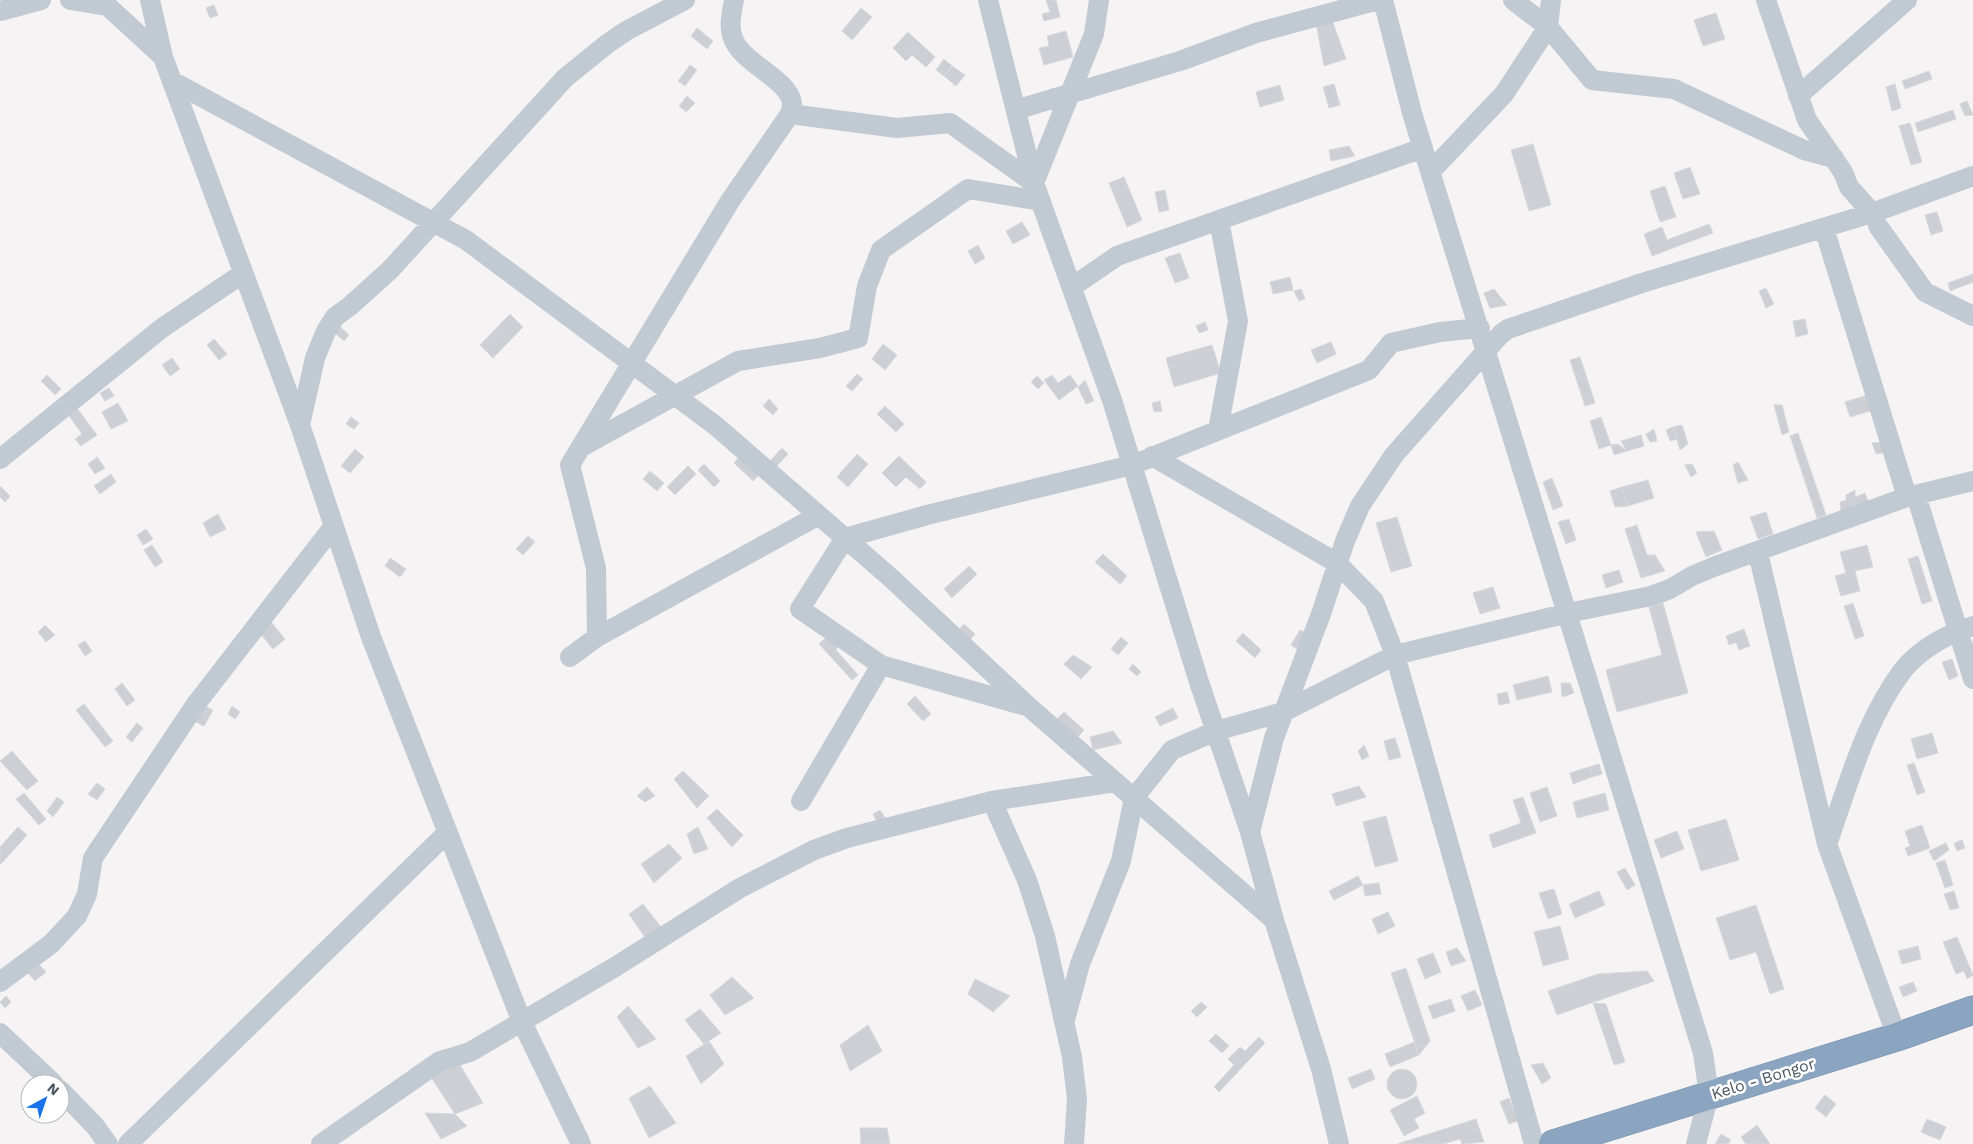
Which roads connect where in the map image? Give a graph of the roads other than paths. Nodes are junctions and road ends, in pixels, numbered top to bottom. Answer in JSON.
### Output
{"nodes":[{"id":1,"x":41,"y":0,"type":"edge"},
{"id":2,"x":70,"y":0,"type":"edge"},
{"id":3,"x":150,"y":0,"type":"edge"},
{"id":4,"x":685,"y":0,"type":"edge"},
{"id":5,"x":734,"y":0,"type":"edge"},
{"id":6,"x":988,"y":0,"type":"edge"},
{"id":7,"x":1099,"y":0,"type":"edge"},
{"id":8,"x":1378,"y":0,"type":"edge"},
{"id":9,"x":1383,"y":0,"type":"edge"},
{"id":10,"x":1513,"y":0,"type":"edge"},
{"id":11,"x":1551,"y":0,"type":"edge"},
{"id":12,"x":1766,"y":0,"type":"edge"},
{"id":13,"x":1908,"y":0,"type":"edge"},
{"id":14,"x":104,"y":3,"type":"edge"},
{"id":15,"x":0,"y":11,"type":"edge"},
{"id":16,"x":1548,"y":27,"type":"junction"},
{"id":17,"x":163,"y":57,"type":"junction"},
{"id":18,"x":172,"y":81,"type":"junction"},
{"id":19,"x":1798,"y":96,"type":"junction"},
{"id":20,"x":1016,"y":110,"type":"junction"},
{"id":21,"x":790,"y":114,"type":"junction"},
{"id":22,"x":1423,"y":148,"type":"junction"},
{"id":23,"x":1834,"y":158,"type":"junction"},
{"id":24,"x":1431,"y":171,"type":"junction"},
{"id":25,"x":1973,"y":176,"type":"edge"},
{"id":26,"x":1038,"y":192,"type":"junction"},
{"id":27,"x":1868,"y":210,"type":"junction"},
{"id":28,"x":1219,"y":220,"type":"junction"},
{"id":29,"x":435,"y":223,"type":"junction"},
{"id":30,"x":1824,"y":228,"type":"junction"},
{"id":31,"x":242,"y":274,"type":"junction"},
{"id":32,"x":1072,"y":287,"type":"junction"},
{"id":33,"x":1973,"y":316,"type":"edge"},
{"id":34,"x":1480,"y":328,"type":"junction"},
{"id":35,"x":1487,"y":351,"type":"junction"},
{"id":36,"x":633,"y":363,"type":"junction"},
{"id":37,"x":675,"y":395,"type":"junction"},
{"id":38,"x":300,"y":425,"type":"junction"},
{"id":39,"x":1218,"y":430,"type":"junction"},
{"id":40,"x":581,"y":447,"type":"junction"},
{"id":41,"x":1152,"y":456,"type":"junction"},
{"id":42,"x":0,"y":459,"type":"edge"},
{"id":43,"x":1132,"y":465,"type":"junction"},
{"id":44,"x":1973,"y":481,"type":"edge"},
{"id":45,"x":1912,"y":496,"type":"junction"},
{"id":46,"x":819,"y":516,"type":"junction"},
{"id":47,"x":333,"y":527,"type":"junction"},
{"id":48,"x":845,"y":538,"type":"junction"},
{"id":49,"x":1758,"y":553,"type":"junction"},
{"id":50,"x":1337,"y":563,"type":"junction"},
{"id":51,"x":1568,"y":613,"type":"junction"},
{"id":52,"x":1965,"y":629,"type":"edge"},
{"id":53,"x":597,"y":637,"type":"junction"},
{"id":54,"x":1396,"y":655,"type":"junction"},
{"id":55,"x":570,"y":658,"type":"dead end"},
{"id":56,"x":881,"y":665,"type":"junction"},
{"id":57,"x":1973,"y":679,"type":"edge"},
{"id":58,"x":1029,"y":707,"type":"junction"},
{"id":59,"x":1283,"y":712,"type":"junction"},
{"id":60,"x":1216,"y":731,"type":"junction"},
{"id":61,"x":1115,"y":782,"type":"junction"},
{"id":62,"x":1134,"y":798,"type":"junction"},
{"id":63,"x":801,"y":801,"type":"dead end"},
{"id":64,"x":992,"y":801,"type":"junction"},
{"id":65,"x":1250,"y":832,"type":"junction"},
{"id":66,"x":447,"y":834,"type":"junction"},
{"id":67,"x":1827,"y":844,"type":"junction"},
{"id":68,"x":1274,"y":920,"type":"junction"},
{"id":69,"x":1,"y":978,"type":"edge"},
{"id":70,"x":1973,"y":1010,"type":"edge"},
{"id":71,"x":1065,"y":1020,"type":"junction"},
{"id":72,"x":522,"y":1022,"type":"junction"},
{"id":73,"x":0,"y":1033,"type":"edge"},
{"id":74,"x":1897,"y":1037,"type":"junction"},
{"id":75,"x":43,"y":1074,"type":"edge"},
{"id":76,"x":1709,"y":1095,"type":"junction"},
{"id":77,"x":70,"y":1100,"type":"edge"},
{"id":78,"x":108,"y":1144,"type":"edge"},
{"id":79,"x":128,"y":1144,"type":"edge"},
{"id":80,"x":320,"y":1144,"type":"edge"},
{"id":81,"x":581,"y":1144,"type":"edge"},
{"id":82,"x":1074,"y":1144,"type":"edge"},
{"id":83,"x":1339,"y":1144,"type":"edge"},
{"id":84,"x":1534,"y":1144,"type":"edge"},
{"id":85,"x":1553,"y":1144,"type":"edge"},
{"id":86,"x":1696,"y":1144,"type":"edge"}],
"edges":[{"from":1,"to":15,"type":"street"},
{"from":2,"to":14,"type":"street"},
{"from":3,"to":17,"type":"street"},
{"from":4,"to":29,"type":"street"},
{"from":5,"to":21,"type":"street"},
{"from":6,"to":20,"type":"street"},
{"from":7,"to":26,"type":"street"},
{"from":8,"to":20,"type":"street","bridge":true},
{"from":9,"to":22,"type":"street"},
{"from":10,"to":16,"type":"street"},
{"from":11,"to":16,"type":"street"},
{"from":12,"to":19,"type":"street"},
{"from":13,"to":19,"type":"street"},
{"from":14,"to":17,"type":"street"},
{"from":16,"to":23,"type":"street"},
{"from":16,"to":24,"type":"street"},
{"from":17,"to":18,"type":"street"},
{"from":18,"to":29,"type":"street"},
{"from":18,"to":31,"type":"street"},
{"from":19,"to":23,"type":"street"},
{"from":20,"to":26,"type":"street"},
{"from":21,"to":26,"type":"street"},
{"from":21,"to":36,"type":"street"},
{"from":22,"to":24,"type":"street"},
{"from":22,"to":28,"type":"street"},
{"from":23,"to":27,"type":"street"},
{"from":24,"to":34,"type":"street"},
{"from":25,"to":27,"type":"street"},
{"from":26,"to":32,"type":"street"},
{"from":26,"to":37,"type":"street"},
{"from":27,"to":30,"type":"street"},
{"from":27,"to":33,"type":"street"},
{"from":28,"to":32,"type":"street"},
{"from":28,"to":39,"type":"street"},
{"from":29,"to":36,"type":"street"},
{"from":29,"to":38,"type":"street"},
{"from":30,"to":35,"type":"street"},
{"from":30,"to":45,"type":"street"},
{"from":31,"to":38,"type":"street"},
{"from":31,"to":42,"type":"street"},
{"from":32,"to":43,"type":"street"},
{"from":34,"to":35,"type":"street"},
{"from":34,"to":39,"type":"street"},
{"from":35,"to":50,"type":"street"},
{"from":35,"to":51,"type":"street"},
{"from":36,"to":37,"type":"street"},
{"from":36,"to":40,"type":"street"},
{"from":37,"to":40,"type":"street"},
{"from":37,"to":46,"type":"street"},
{"from":38,"to":47,"type":"street"},
{"from":39,"to":41,"type":"street"},
{"from":40,"to":53,"type":"street"},
{"from":41,"to":43,"type":"street"},
{"from":41,"to":50,"type":"street"},
{"from":43,"to":48,"type":"street"},
{"from":43,"to":60,"type":"street"},
{"from":44,"to":45,"type":"street"},
{"from":45,"to":49,"type":"street"},
{"from":45,"to":52,"type":"street"},
{"from":46,"to":48,"type":"street"},
{"from":46,"to":53,"type":"street"},
{"from":47,"to":66,"type":"street"},
{"from":47,"to":69,"type":"street"},
{"from":48,"to":56,"type":"street"},
{"from":48,"to":58,"type":"street"},
{"from":49,"to":51,"type":"street"},
{"from":49,"to":67,"type":"street"},
{"from":50,"to":54,"type":"street"},
{"from":50,"to":59,"type":"street"},
{"from":51,"to":54,"type":"street"},
{"from":51,"to":76,"type":"street"},
{"from":52,"to":57,"type":"street"},
{"from":52,"to":67,"type":"street"},
{"from":53,"to":55,"type":"street"},
{"from":54,"to":59,"type":"street"},
{"from":54,"to":84,"type":"street"},
{"from":56,"to":58,"type":"street"},
{"from":56,"to":63,"type":"street"},
{"from":58,"to":61,"type":"street"},
{"from":59,"to":60,"type":"street"},
{"from":59,"to":65,"type":"street"},
{"from":60,"to":62,"type":"street"},
{"from":60,"to":65,"type":"street"},
{"from":61,"to":62,"type":"street"},
{"from":61,"to":64,"type":"street"},
{"from":62,"to":68,"type":"street"},
{"from":62,"to":71,"type":"street"},
{"from":64,"to":71,"type":"street"},
{"from":64,"to":72,"type":"street"},
{"from":65,"to":68,"type":"street"},
{"from":66,"to":72,"type":"street"},
{"from":66,"to":79,"type":"street"},
{"from":67,"to":74,"type":"street"},
{"from":68,"to":83,"type":"street"},
{"from":70,"to":74,"type":"highway","name":"Kelo - Bongor"},
{"from":71,"to":82,"type":"street"},
{"from":72,"to":80,"type":"street"},
{"from":72,"to":81,"type":"street"},
{"from":73,"to":75,"type":"street"},
{"from":74,"to":76,"type":"highway","name":"Kelo - Bongor"},
{"from":76,"to":85,"type":"highway","name":"Kelo - Bongor"},
{"from":76,"to":86,"type":"street"},
{"from":77,"to":78,"type":"street"}]}
